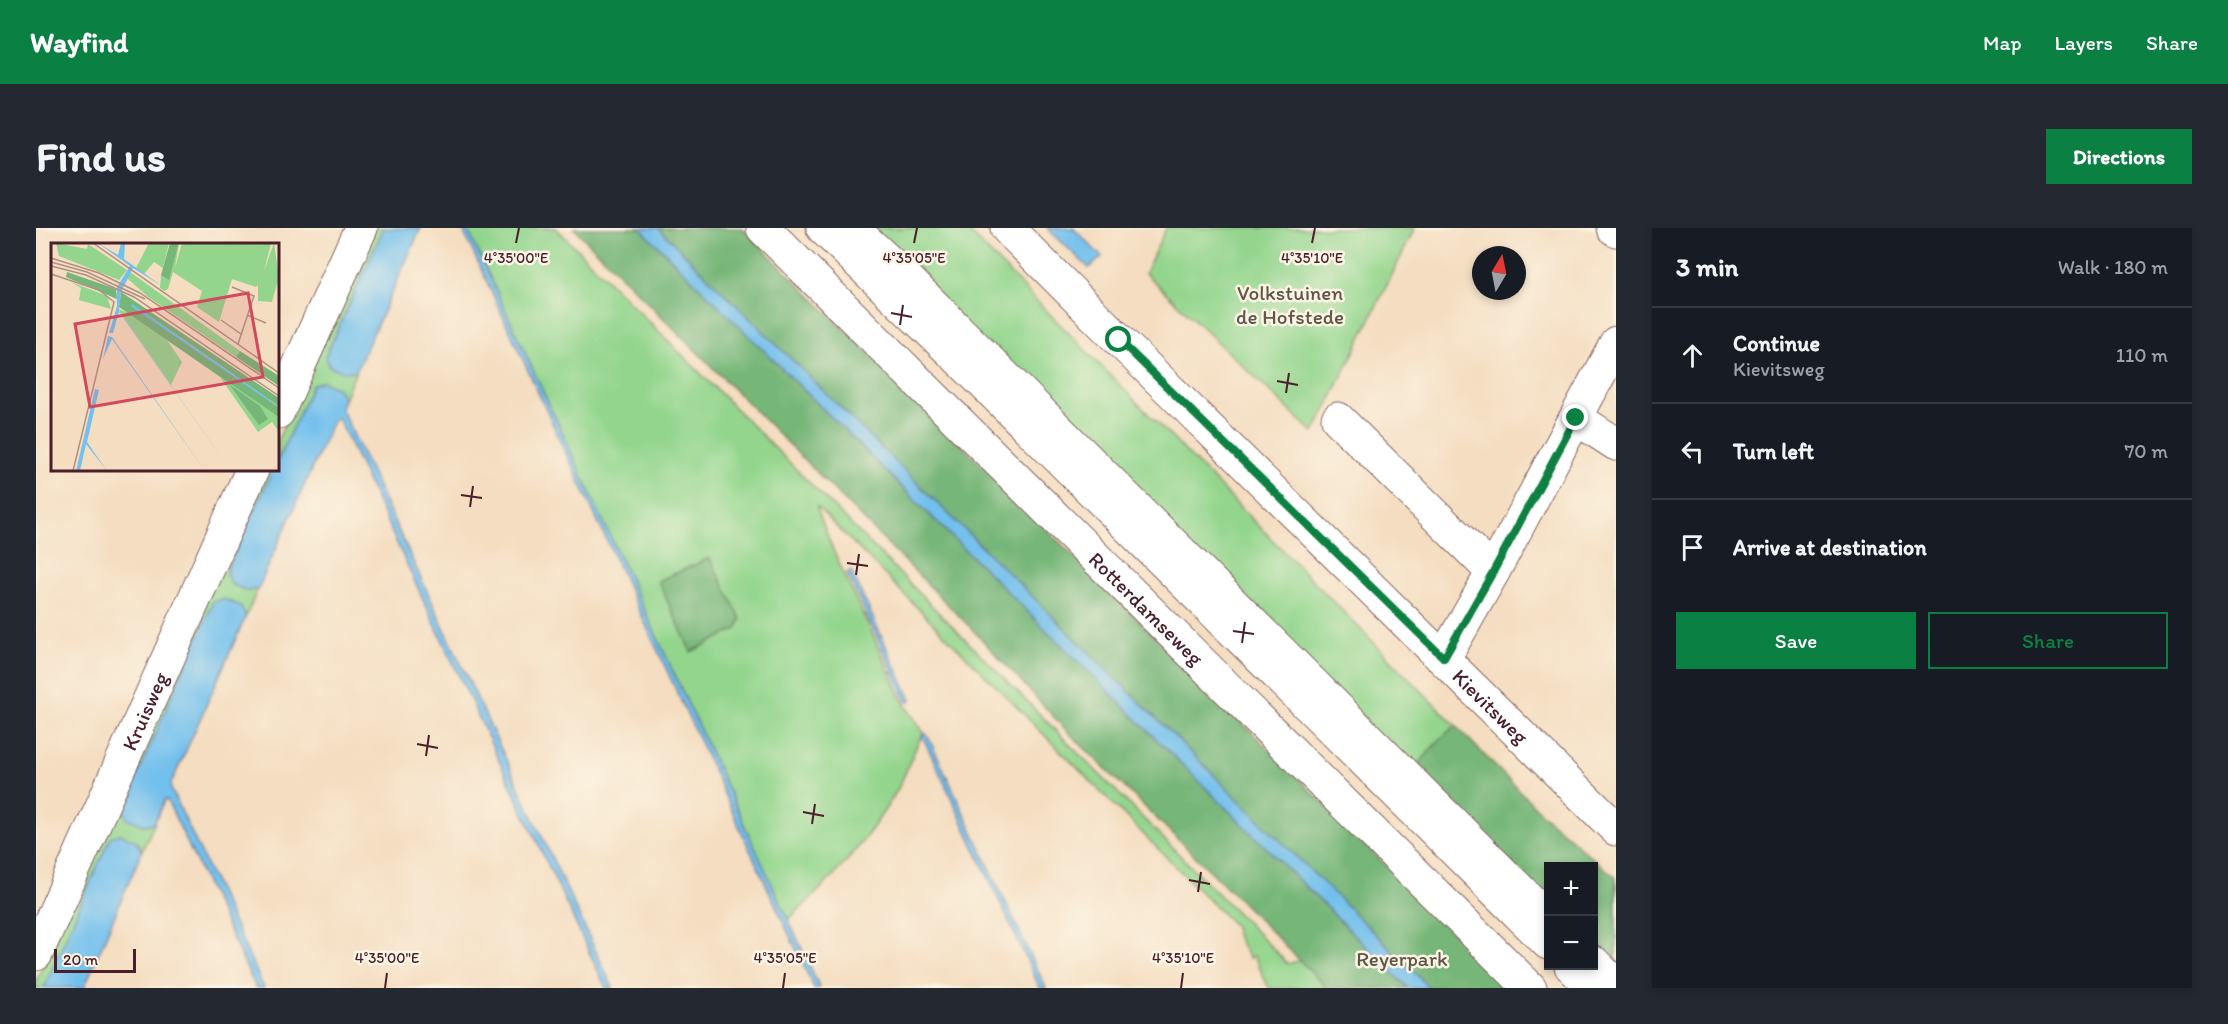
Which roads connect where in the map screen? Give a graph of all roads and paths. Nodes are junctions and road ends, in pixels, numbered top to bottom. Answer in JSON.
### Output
{"nodes":[{"id":1,"x":361,"y":228,"type":"edge"},
{"id":2,"x":763,"y":228,"type":"edge"},
{"id":3,"x":823,"y":228,"type":"edge"},
{"id":4,"x":852,"y":228,"type":"edge"},
{"id":5,"x":1007,"y":228,"type":"edge"},
{"id":6,"x":1616,"y":343,"type":"edge"},
{"id":7,"x":279,"y":410,"type":"edge"},
{"id":8,"x":1576,"y":418,"type":"junction"},
{"id":9,"x":1338,"y":419,"type":"dead end"},
{"id":10,"x":1616,"y":444,"type":"edge"},
{"id":11,"x":252,"y":471,"type":"edge"},
{"id":12,"x":1493,"y":572,"type":"junction"},
{"id":13,"x":1444,"y":658,"type":"junction"},
{"id":14,"x":1616,"y":829,"type":"edge"},
{"id":15,"x":1546,"y":916,"type":"edge"},
{"id":16,"x":1544,"y":939,"type":"edge"},
{"id":17,"x":36,"y":954,"type":"edge"},
{"id":18,"x":1598,"y":968,"type":"edge"},
{"id":19,"x":1575,"y":970,"type":"edge"},
{"id":20,"x":1616,"y":985,"type":"edge"},
{"id":21,"x":1530,"y":988,"type":"edge"},
{"id":22,"x":1594,"y":988,"type":"edge"}],
"edges":[{"from":1,"to":7,"type":"main road"},
{"from":2,"to":21,"type":"main road","name":"Rotterdamseweg"},
{"from":3,"to":16,"type":"main road"},
{"from":4,"to":15,"type":"main road"},
{"from":5,"to":13,"type":"main road","name":"Kievitsweg"},
{"from":6,"to":8,"type":"main road"},
{"from":8,"to":10,"type":"main road"},
{"from":8,"to":12,"type":"main road"},
{"from":9,"to":12,"type":"main road"},
{"from":11,"to":17,"type":"main road","name":"Kruisweg"},
{"from":12,"to":13,"type":"main road"},
{"from":13,"to":14,"type":"main road","name":"Kievitsweg"},
{"from":18,"to":20,"type":"main road"},
{"from":19,"to":22,"type":"main road"}]}
